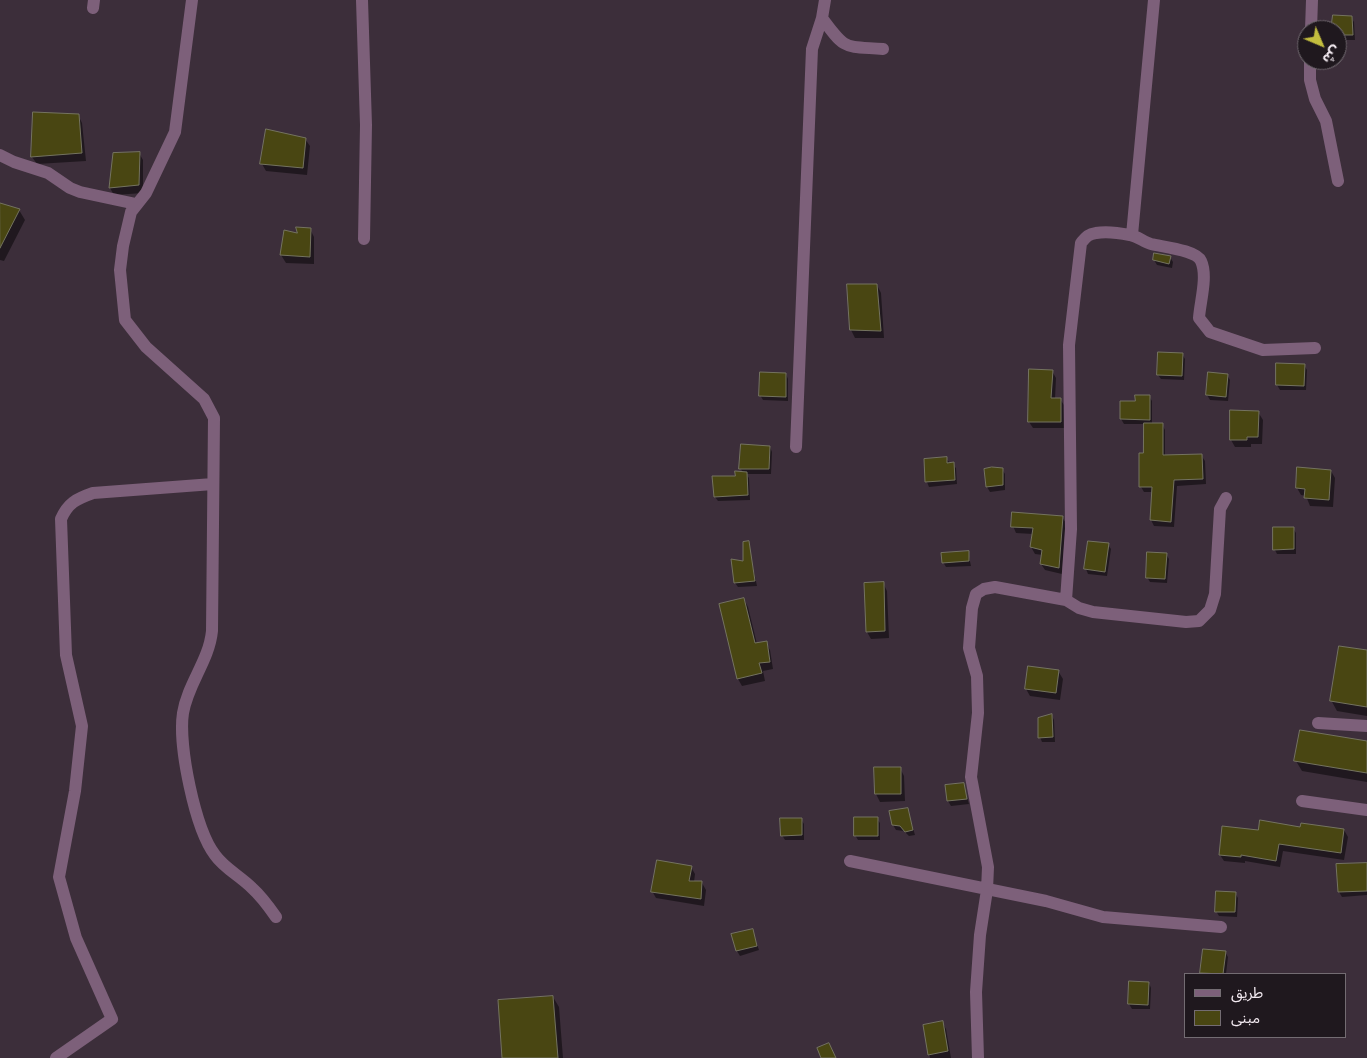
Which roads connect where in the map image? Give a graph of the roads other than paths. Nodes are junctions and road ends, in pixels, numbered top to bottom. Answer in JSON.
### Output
{"nodes":[{"id":1,"x":192,"y":0,"type":"edge"},
{"id":2,"x":362,"y":0,"type":"edge"},
{"id":3,"x":825,"y":0,"type":"edge"},
{"id":4,"x":1154,"y":0,"type":"edge"},
{"id":5,"x":1312,"y":0,"type":"edge"},
{"id":6,"x":822,"y":18,"type":"junction"},
{"id":7,"x":1311,"y":20,"type":"edge"},
{"id":8,"x":883,"y":48,"type":"dead end"},
{"id":9,"x":1310,"y":70,"type":"edge"},
{"id":10,"x":0,"y":155,"type":"edge"},
{"id":11,"x":1338,"y":181,"type":"dead end"},
{"id":12,"x":136,"y":204,"type":"junction"},
{"id":13,"x":1132,"y":235,"type":"junction"},
{"id":14,"x":364,"y":239,"type":"dead end"},
{"id":15,"x":1315,"y":348,"type":"dead end"},
{"id":16,"x":796,"y":447,"type":"dead end"},
{"id":17,"x":213,"y":484,"type":"junction"},
{"id":18,"x":1226,"y":498,"type":"dead end"},
{"id":19,"x":1066,"y":600,"type":"junction"},
{"id":20,"x":1318,"y":723,"type":"dead end"},
{"id":21,"x":1367,"y":726,"type":"edge"},
{"id":22,"x":1302,"y":801,"type":"dead end"},
{"id":23,"x":1367,"y":810,"type":"edge"},
{"id":24,"x":850,"y":861,"type":"dead end"},
{"id":25,"x":987,"y":890,"type":"junction"},
{"id":26,"x":276,"y":917,"type":"dead end"},
{"id":27,"x":1221,"y":927,"type":"dead end"},
{"id":28,"x":56,"y":1058,"type":"edge"},
{"id":29,"x":978,"y":1058,"type":"edge"}],
"edges":[{"from":1,"to":12,"type":"street"},
{"from":2,"to":14,"type":"street"},
{"from":3,"to":6,"type":"street"},
{"from":4,"to":13,"type":"street"},
{"from":5,"to":7,"type":"street"},
{"from":6,"to":8,"type":"street"},
{"from":6,"to":16,"type":"street"},
{"from":9,"to":11,"type":"street"},
{"from":10,"to":12,"type":"street"},
{"from":12,"to":17,"type":"street"},
{"from":13,"to":15,"type":"street"},
{"from":13,"to":19,"type":"street"},
{"from":17,"to":26,"type":"street"},
{"from":17,"to":28,"type":"street"},
{"from":18,"to":19,"type":"street"},
{"from":19,"to":25,"type":"street"},
{"from":20,"to":21,"type":"street"},
{"from":22,"to":23,"type":"street"},
{"from":24,"to":25,"type":"street"},
{"from":25,"to":27,"type":"street"},
{"from":25,"to":29,"type":"street"}]}
